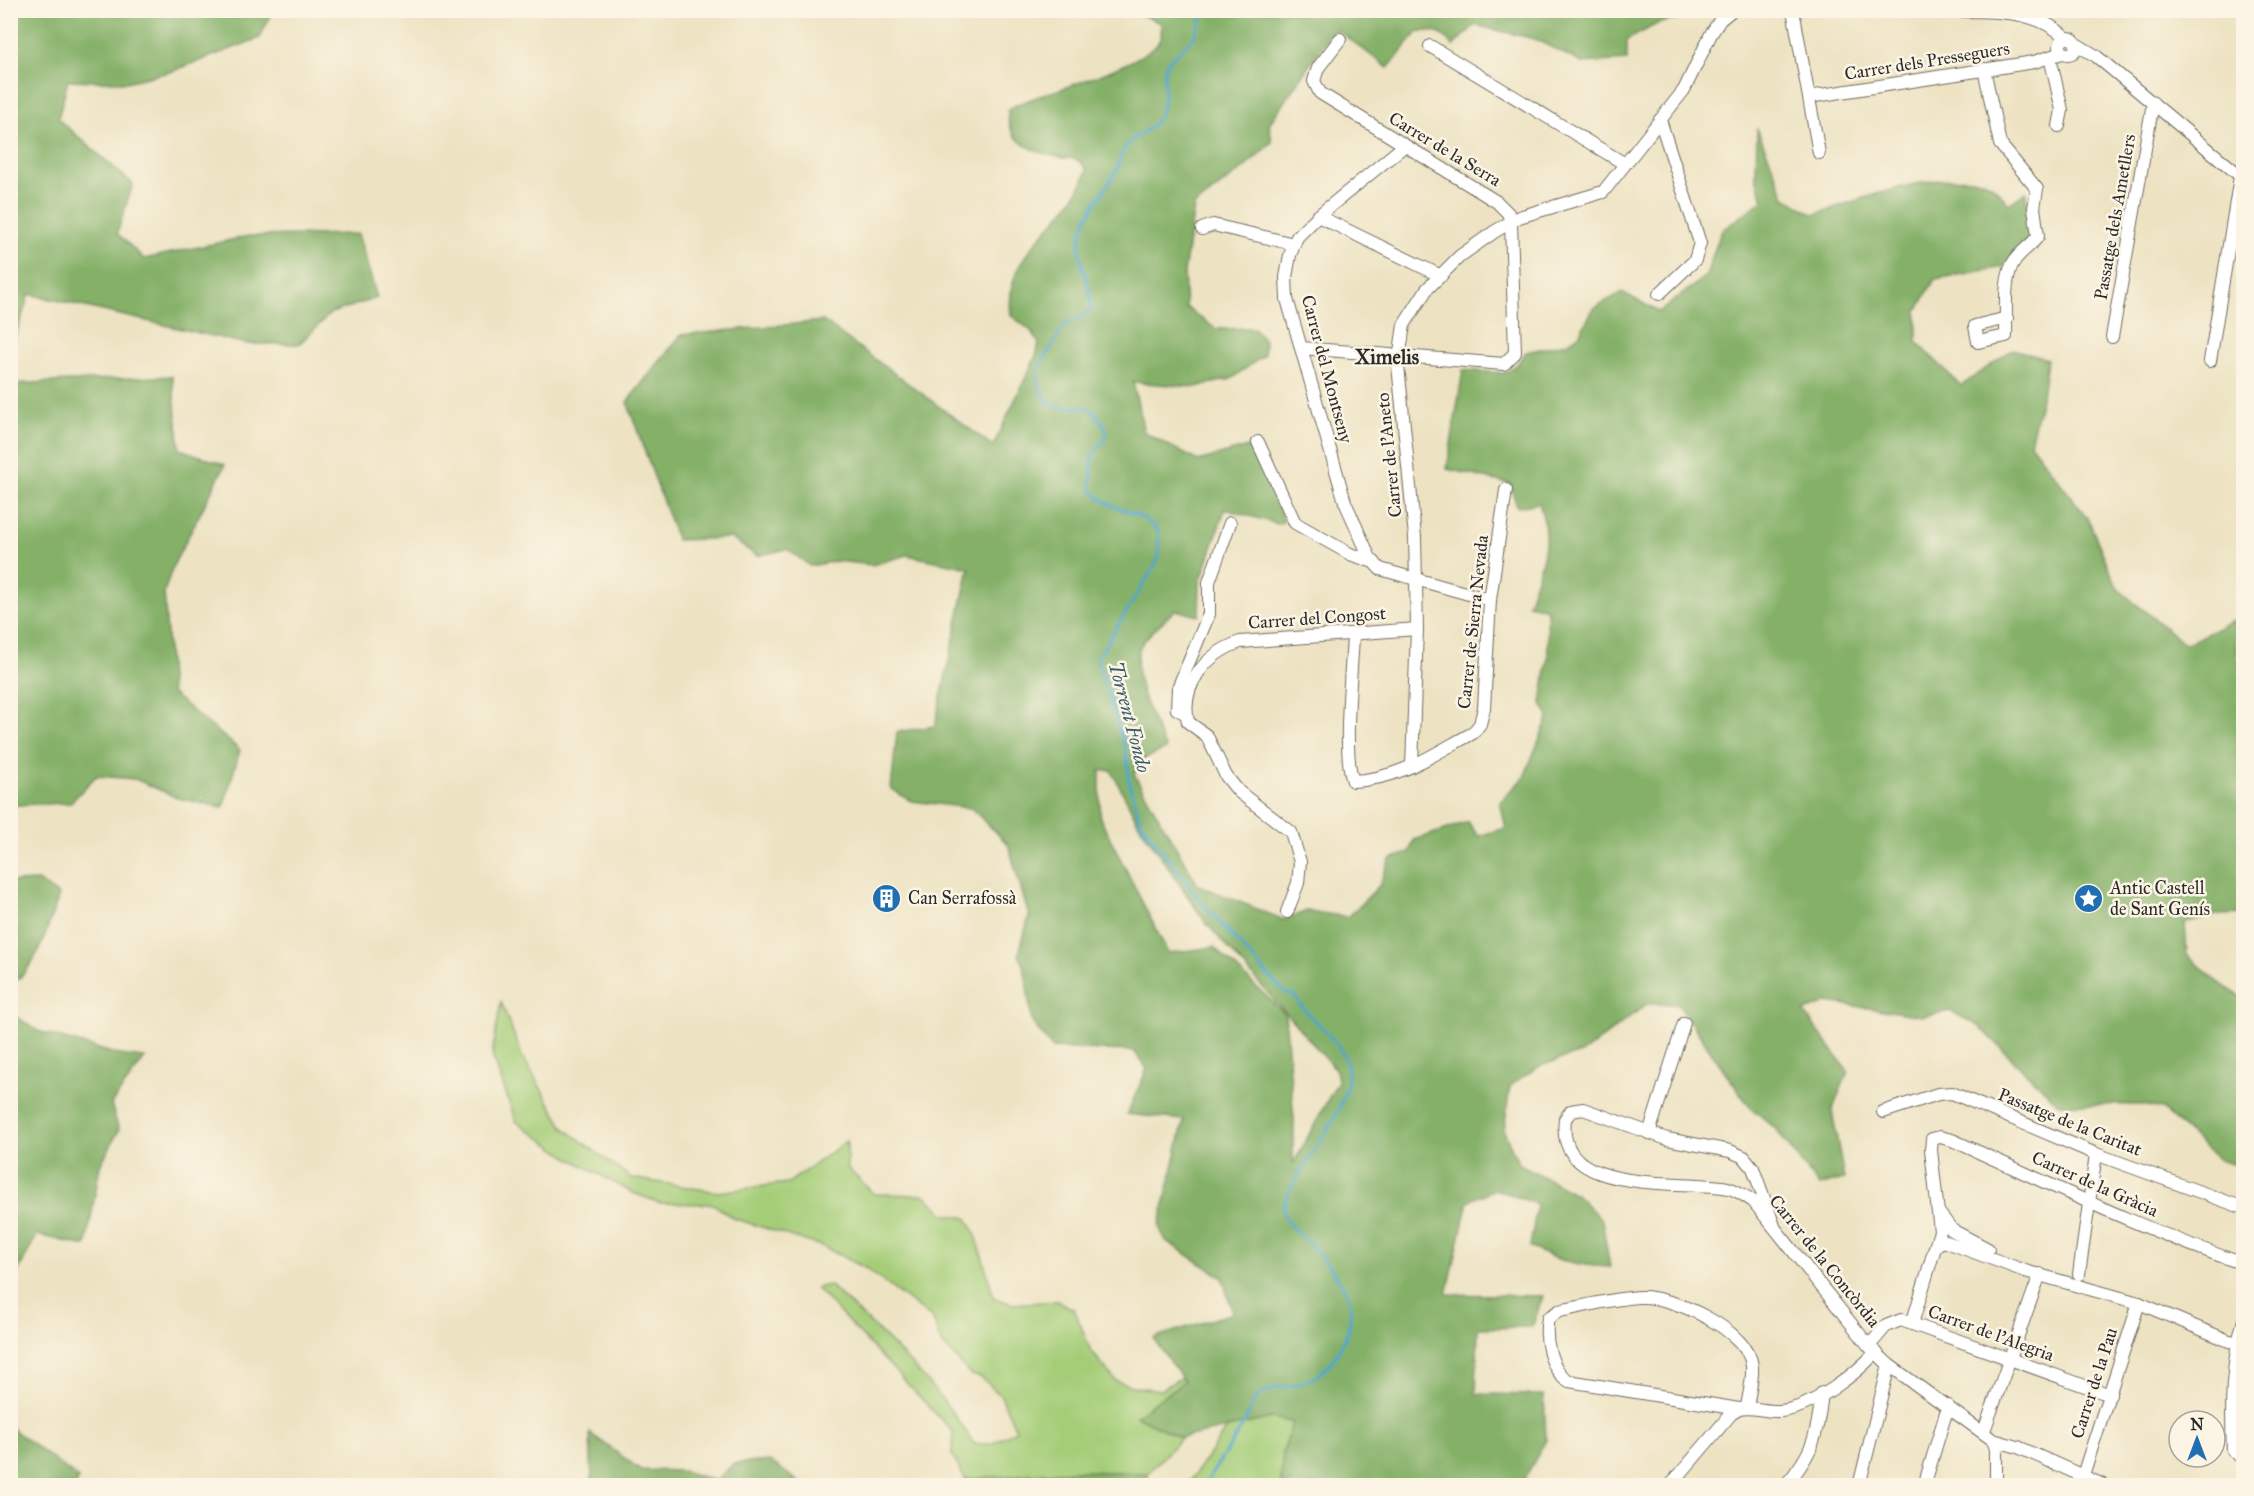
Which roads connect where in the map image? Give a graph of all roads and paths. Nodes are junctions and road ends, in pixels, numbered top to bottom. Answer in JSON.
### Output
{"nodes":[{"id":1,"x":1732,"y":10,"type":"edge"},
{"id":2,"x":1794,"y":10,"type":"edge"},
{"id":3,"x":1913,"y":10,"type":"edge"},
{"id":4,"x":1340,"y":39,"type":"dead end"},
{"id":5,"x":1430,"y":46,"type":"dead end"},
{"id":6,"x":2063,"y":48,"type":"junction"},
{"id":7,"x":1984,"y":69,"type":"junction"},
{"id":8,"x":1809,"y":98,"type":"junction"},
{"id":9,"x":2153,"y":103,"type":"junction"},
{"id":10,"x":1660,"y":120,"type":"junction"},
{"id":11,"x":2060,"y":126,"type":"dead end"},
{"id":12,"x":1404,"y":147,"type":"junction"},
{"id":13,"x":1819,"y":153,"type":"dead end"},
{"id":14,"x":1625,"y":164,"type":"junction"},
{"id":15,"x":2242,"y":178,"type":"edge"},
{"id":16,"x":1318,"y":216,"type":"junction"},
{"id":17,"x":1511,"y":222,"type":"junction"},
{"id":18,"x":1202,"y":229,"type":"dead end"},
{"id":19,"x":1294,"y":244,"type":"junction"},
{"id":20,"x":1441,"y":276,"type":"junction"},
{"id":21,"x":1659,"y":294,"type":"dead end"},
{"id":22,"x":2007,"y":318,"type":"dead end"},
{"id":23,"x":2112,"y":337,"type":"dead end"},
{"id":24,"x":1301,"y":348,"type":"junction"},
{"id":25,"x":1398,"y":358,"type":"junction"},
{"id":26,"x":2210,"y":361,"type":"dead end"},
{"id":27,"x":1258,"y":442,"type":"dead end"},
{"id":28,"x":1506,"y":490,"type":"dead end"},
{"id":29,"x":1230,"y":523,"type":"dead end"},
{"id":30,"x":1377,"y":566,"type":"junction"},
{"id":31,"x":1416,"y":581,"type":"junction"},
{"id":32,"x":1490,"y":600,"type":"junction"},
{"id":33,"x":1417,"y":629,"type":"junction"},
{"id":34,"x":1353,"y":634,"type":"junction"},
{"id":35,"x":1186,"y":714,"type":"junction"},
{"id":36,"x":1412,"y":766,"type":"junction"},
{"id":37,"x":1287,"y":912,"type":"dead end"},
{"id":38,"x":1684,"y":1023,"type":"dead end"},
{"id":39,"x":1883,"y":1112,"type":"dead end"},
{"id":40,"x":1649,"y":1133,"type":"junction"},
{"id":41,"x":2096,"y":1154,"type":"junction"},
{"id":42,"x":2089,"y":1203,"type":"junction"},
{"id":43,"x":2244,"y":1208,"type":"edge"},
{"id":44,"x":1939,"y":1213,"type":"junction"},
{"id":45,"x":1774,"y":1226,"type":"junction"},
{"id":46,"x":1936,"y":1245,"type":"junction"},
{"id":47,"x":2244,"y":1264,"type":"edge"},
{"id":48,"x":2040,"y":1274,"type":"junction"},
{"id":49,"x":2079,"y":1274,"type":"dead end"},
{"id":50,"x":2139,"y":1303,"type":"junction"},
{"id":51,"x":2244,"y":1320,"type":"edge"},
{"id":52,"x":1912,"y":1324,"type":"junction"},
{"id":53,"x":2237,"y":1342,"type":"junction"},
{"id":54,"x":1872,"y":1349,"type":"junction"},
{"id":55,"x":2010,"y":1359,"type":"junction"},
{"id":56,"x":1889,"y":1365,"type":"junction"},
{"id":57,"x":1822,"y":1393,"type":"junction"},
{"id":58,"x":2110,"y":1395,"type":"junction"},
{"id":59,"x":1948,"y":1406,"type":"junction"},
{"id":60,"x":1743,"y":1408,"type":"junction"},
{"id":61,"x":1989,"y":1436,"type":"junction"},
{"id":62,"x":2244,"y":1460,"type":"edge"},
{"id":63,"x":2083,"y":1475,"type":"junction"},
{"id":64,"x":1678,"y":1483,"type":"edge"},
{"id":65,"x":1785,"y":1485,"type":"edge"},
{"id":66,"x":1859,"y":1485,"type":"edge"},
{"id":67,"x":1924,"y":1485,"type":"edge"},
{"id":68,"x":1996,"y":1485,"type":"edge"},
{"id":69,"x":2105,"y":1485,"type":"edge"}],
"edges":[{"from":1,"to":10,"type":"street","name":"Carrer de l'Aneto"},
{"from":2,"to":8,"type":"street"},
{"from":3,"to":6,"type":"street"},
{"from":4,"to":12,"type":"street","name":"Carrer de la Serra"},
{"from":5,"to":14,"type":"street"},
{"from":6,"to":7,"type":"street","name":"Carrer dels Presseguers"},
{"from":6,"to":9,"type":"street"},
{"from":6,"to":11,"type":"street"},
{"from":7,"to":8,"type":"street","name":"Carrer dels Presseguers"},
{"from":7,"to":22,"type":"street"},
{"from":8,"to":13,"type":"street"},
{"from":9,"to":15,"type":"street"},
{"from":9,"to":23,"type":"street","name":"Passatge dels Ametllers"},
{"from":10,"to":14,"type":"street","name":"Carrer de l'Aneto"},
{"from":10,"to":21,"type":"street"},
{"from":12,"to":16,"type":"street","name":"Carrer del Montseny"},
{"from":12,"to":17,"type":"street","name":"Carrer de la Serra"},
{"from":14,"to":17,"type":"street","name":"Carrer de l'Aneto"},
{"from":15,"to":26,"type":"street"},
{"from":16,"to":19,"type":"street","name":"Carrer del Montseny"},
{"from":16,"to":20,"type":"street"},
{"from":17,"to":20,"type":"street","name":"Carrer de l'Aneto"},
{"from":17,"to":25,"type":"street"},
{"from":18,"to":19,"type":"street"},
{"from":19,"to":24,"type":"street","name":"Carrer del Montseny"},
{"from":20,"to":25,"type":"street","name":"Carrer de l'Aneto"},
{"from":24,"to":25,"type":"street"},
{"from":24,"to":30,"type":"street","name":"Carrer del Montseny"},
{"from":25,"to":31,"type":"street","name":"Carrer de l'Aneto"},
{"from":27,"to":30,"type":"street"},
{"from":28,"to":32,"type":"street","name":"Carrer de Sierra Nevada"},
{"from":29,"to":35,"type":"street"},
{"from":30,"to":31,"type":"street"},
{"from":31,"to":32,"type":"street"},
{"from":31,"to":33,"type":"street","name":"Carrer de l'Aneto"},
{"from":32,"to":36,"type":"street","name":"Carrer de Sierra Nevada"},
{"from":33,"to":34,"type":"street","name":"Carrer del Congost"},
{"from":33,"to":36,"type":"street","name":"Carrer de l'Aneto"},
{"from":34,"to":35,"type":"street","name":"Carrer del Congost"},
{"from":34,"to":36,"type":"street","name":"Carrer de Sierra Nevada"},
{"from":35,"to":37,"type":"street"},
{"from":38,"to":40,"type":"street"},
{"from":39,"to":41,"type":"street","name":"Passatge de la Caritat"},
{"from":40,"to":45,"type":"street"},
{"from":40,"to":45,"type":"street","name":"Carrer de la Concòrdia"},
{"from":41,"to":42,"type":"street"},
{"from":41,"to":43,"type":"street","name":"Passatge de la Caritat"},
{"from":42,"to":44,"type":"street","name":"Carrer de la Gràcia"},
{"from":42,"to":47,"type":"street","name":"Carrer de la Gràcia"},
{"from":42,"to":49,"type":"street"},
{"from":44,"to":46,"type":"street"},
{"from":44,"to":48,"type":"street"},
{"from":45,"to":54,"type":"street","name":"Carrer de la Concòrdia"},
{"from":46,"to":48,"type":"street"},
{"from":46,"to":52,"type":"street"},
{"from":48,"to":50,"type":"street"},
{"from":48,"to":55,"type":"street"},
{"from":50,"to":53,"type":"street"},
{"from":50,"to":58,"type":"street","name":"Carrer de la Pau"},
{"from":51,"to":53,"type":"street"},
{"from":52,"to":54,"type":"street","name":"Carrer de l'Alegria"},
{"from":52,"to":55,"type":"street","name":"Carrer de l'Alegria"},
{"from":53,"to":62,"type":"street"},
{"from":54,"to":56,"type":"street","name":"Carrer de la Concòrdia"},
{"from":54,"to":57,"type":"street"},
{"from":55,"to":58,"type":"street","name":"Carrer de l'Alegria"},
{"from":55,"to":61,"type":"street"},
{"from":56,"to":59,"type":"street","name":"Carrer de la Concòrdia"},
{"from":56,"to":66,"type":"street"},
{"from":57,"to":60,"type":"street"},
{"from":57,"to":65,"type":"street"},
{"from":58,"to":63,"type":"street","name":"Carrer de la Pau"},
{"from":59,"to":61,"type":"street","name":"Carrer de la Concòrdia"},
{"from":59,"to":67,"type":"street"},
{"from":60,"to":60,"type":"street"},
{"from":60,"to":64,"type":"street"},
{"from":61,"to":63,"type":"street","name":"Carrer de la Concòrdia"},
{"from":61,"to":68,"type":"street"},
{"from":63,"to":69,"type":"street","name":"Carrer de la Concòrdia"}]}
